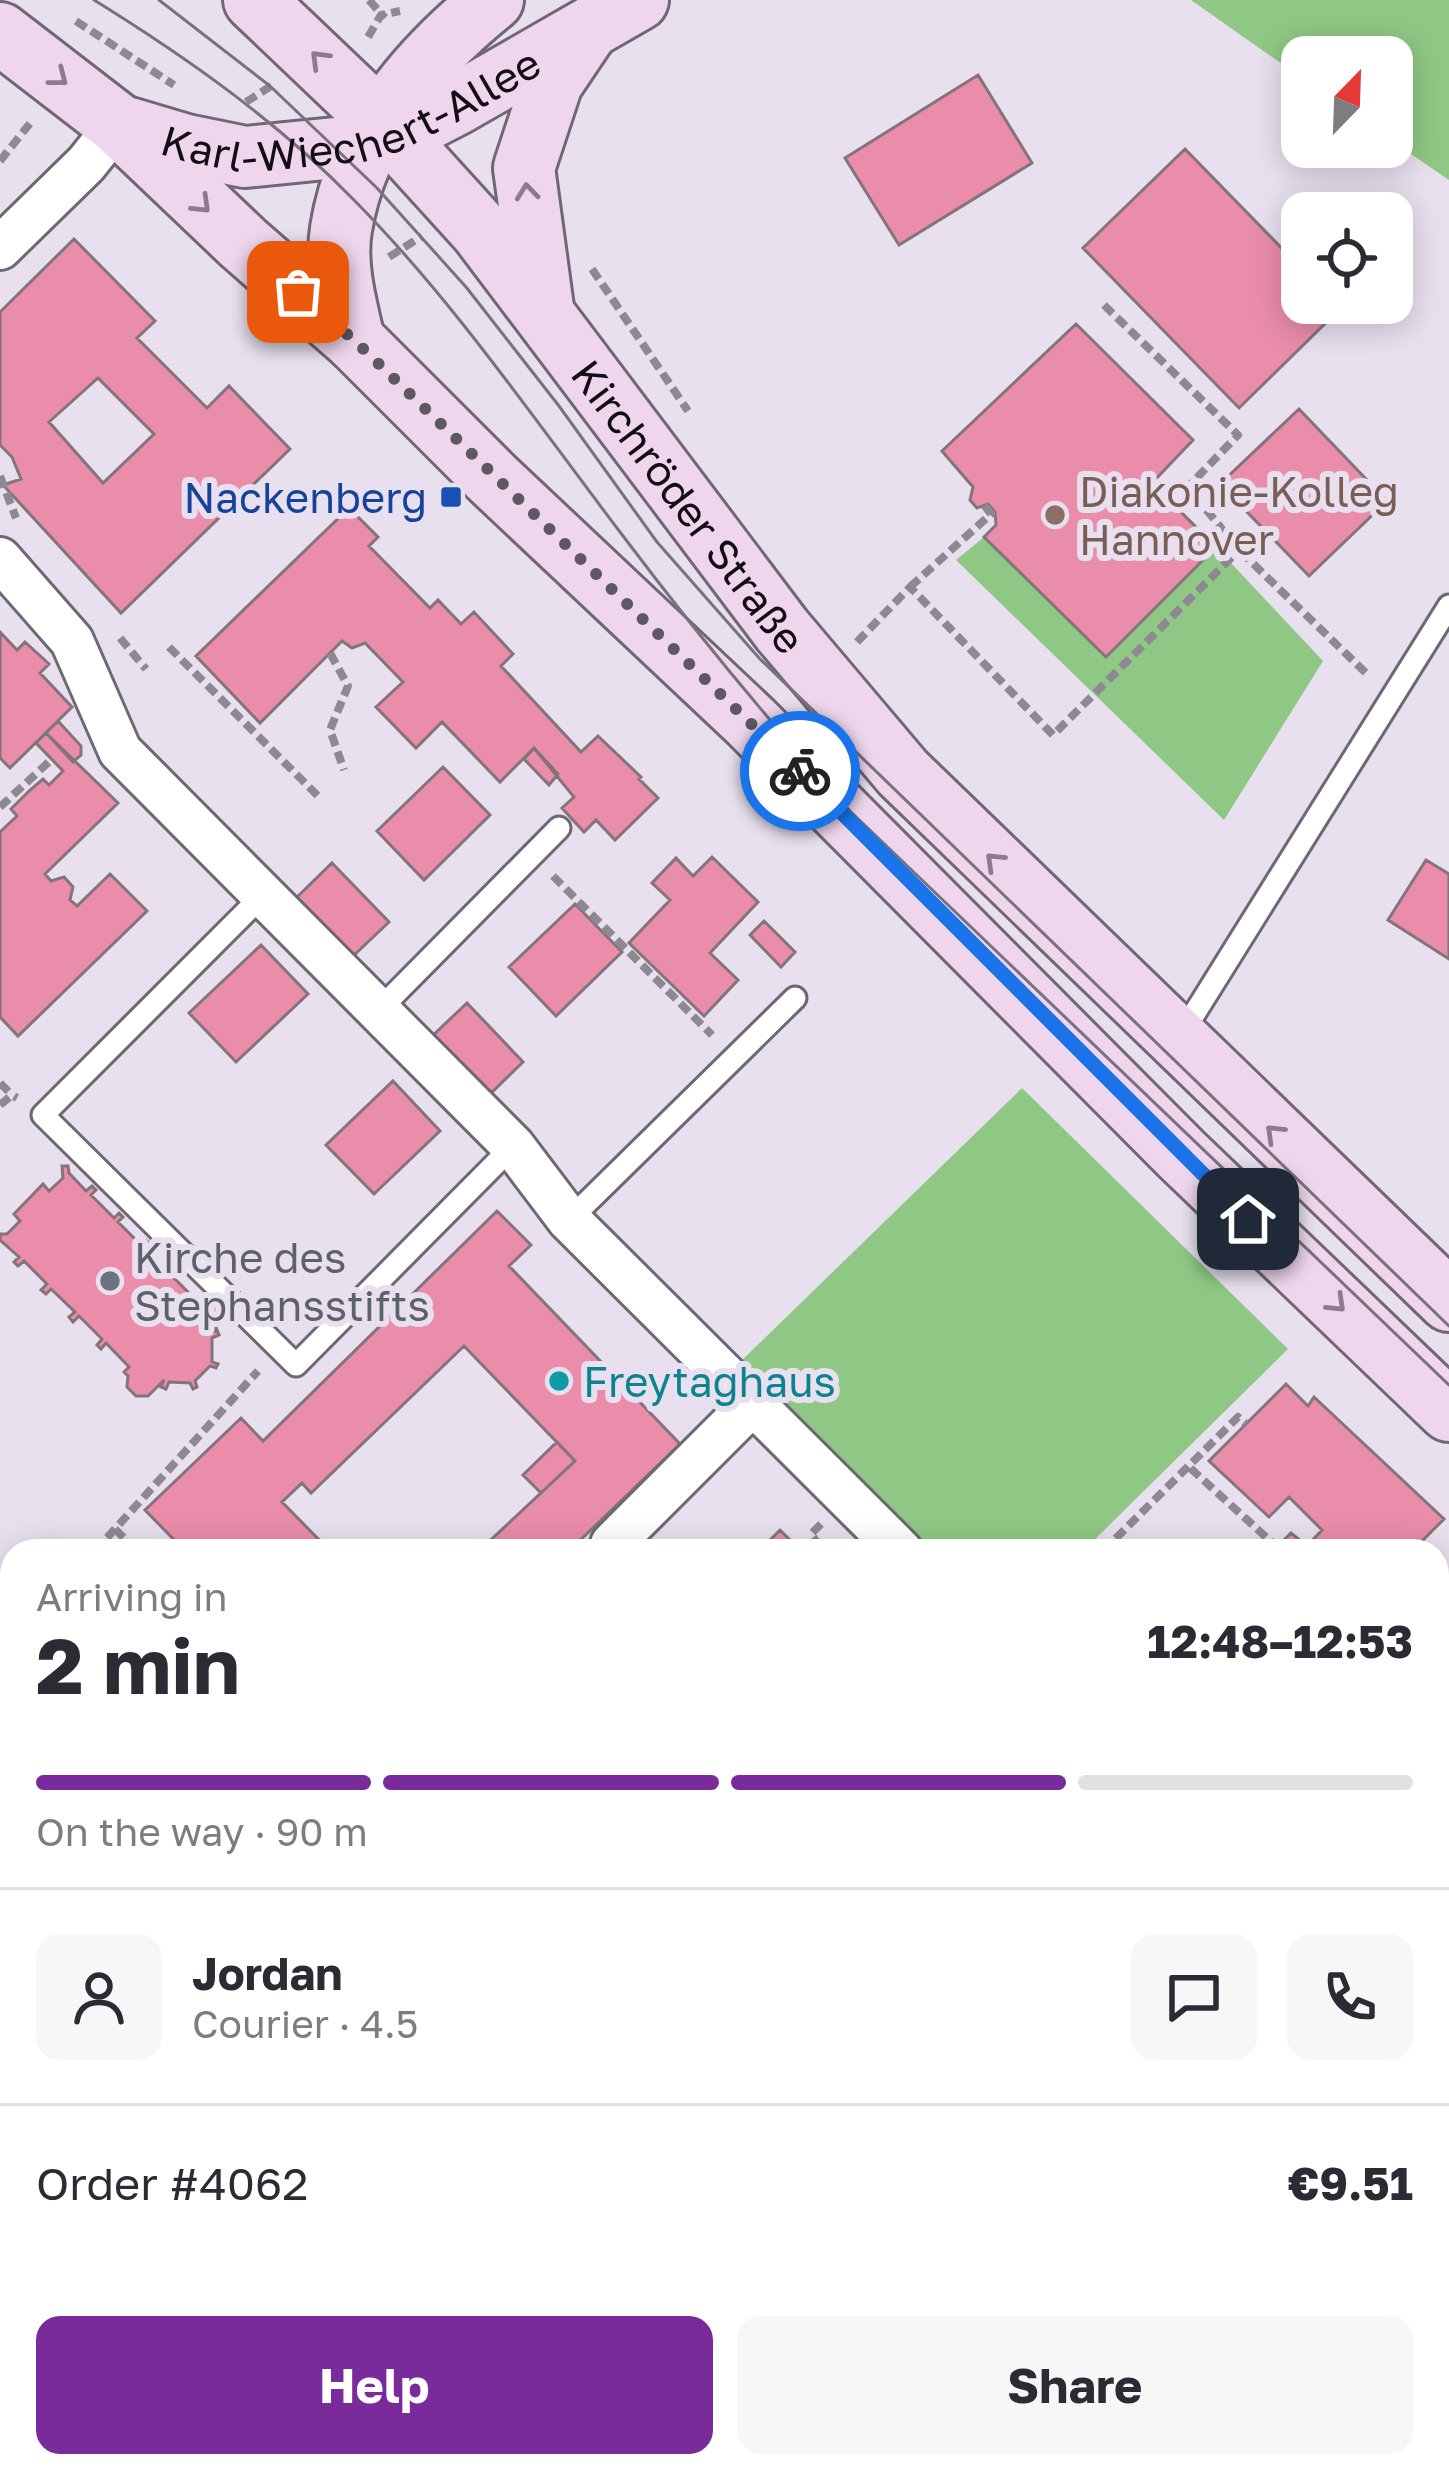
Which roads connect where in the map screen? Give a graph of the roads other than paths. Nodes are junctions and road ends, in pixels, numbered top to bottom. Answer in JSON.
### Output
{"nodes":[{"id":1,"x":254,"y":0,"type":"edge"},
{"id":2,"x":494,"y":0,"type":"edge"},
{"id":3,"x":613,"y":14,"type":"edge"},
{"id":4,"x":0,"y":33,"type":"edge"},
{"id":5,"x":118,"y":124,"type":"junction"},
{"id":6,"x":380,"y":134,"type":"junction"},
{"id":7,"x":0,"y":248,"type":"edge"},
{"id":8,"x":543,"y":308,"type":"junction"},
{"id":9,"x":354,"y":340,"type":"junction"},
{"id":10,"x":0,"y":559,"type":"edge"},
{"id":11,"x":1449,"y":606,"type":"edge"},
{"id":12,"x":559,"y":828,"type":"dead end"},
{"id":13,"x":263,"y":895,"type":"junction"},
{"id":14,"x":795,"y":998,"type":"dead end"},
{"id":15,"x":378,"y":1010,"type":"junction"},
{"id":16,"x":1178,"y":1040,"type":"junction"},
{"id":17,"x":513,"y":1146,"type":"junction"},
{"id":18,"x":569,"y":1220,"type":"junction"},
{"id":19,"x":1449,"y":1301,"type":"edge"},
{"id":20,"x":753,"y":1403,"type":"junction"},
{"id":21,"x":1449,"y":1412,"type":"edge"},
{"id":22,"x":622,"y":1539,"type":"edge"},
{"id":23,"x":889,"y":1539,"type":"edge"}],
"edges":[{"from":6,"to":1,"type":"main road","name":"Kirchröder Straße","one_way":true},
{"from":2,"to":6,"type":"main road"},
{"from":3,"to":6,"type":"main road","name":"Karl-Wiechert-Allee"},
{"from":8,"to":3,"type":"main road","one_way":true},
{"from":4,"to":5,"type":"main road","name":"Kirchröder Straße","one_way":true},
{"from":5,"to":6,"type":"main road","name":"Karl-Wiechert-Allee"},
{"from":5,"to":7,"type":"street"},
{"from":5,"to":9,"type":"main road","name":"Kirchröder Straße","one_way":true},
{"from":6,"to":8,"type":"main road","name":"Kirchröder Straße"},
{"from":6,"to":9,"type":"main road"},
{"from":16,"to":8,"type":"main road","name":"Kirchröder Straße","one_way":true},
{"from":9,"to":21,"type":"main road","name":"Kirchröder Straße","one_way":true},
{"from":10,"to":13,"type":"street"},
{"from":11,"to":16,"type":"lane"},
{"from":12,"to":15,"type":"lane"},
{"from":13,"to":15,"type":"street"},
{"from":13,"to":17,"type":"lane"},
{"from":14,"to":18,"type":"lane"},
{"from":15,"to":17,"type":"street"},
{"from":19,"to":16,"type":"main road","name":"Kirchröder Straße","one_way":true},
{"from":17,"to":18,"type":"street"},
{"from":18,"to":20,"type":"street"},
{"from":20,"to":22,"type":"street"},
{"from":20,"to":23,"type":"street"}]}
